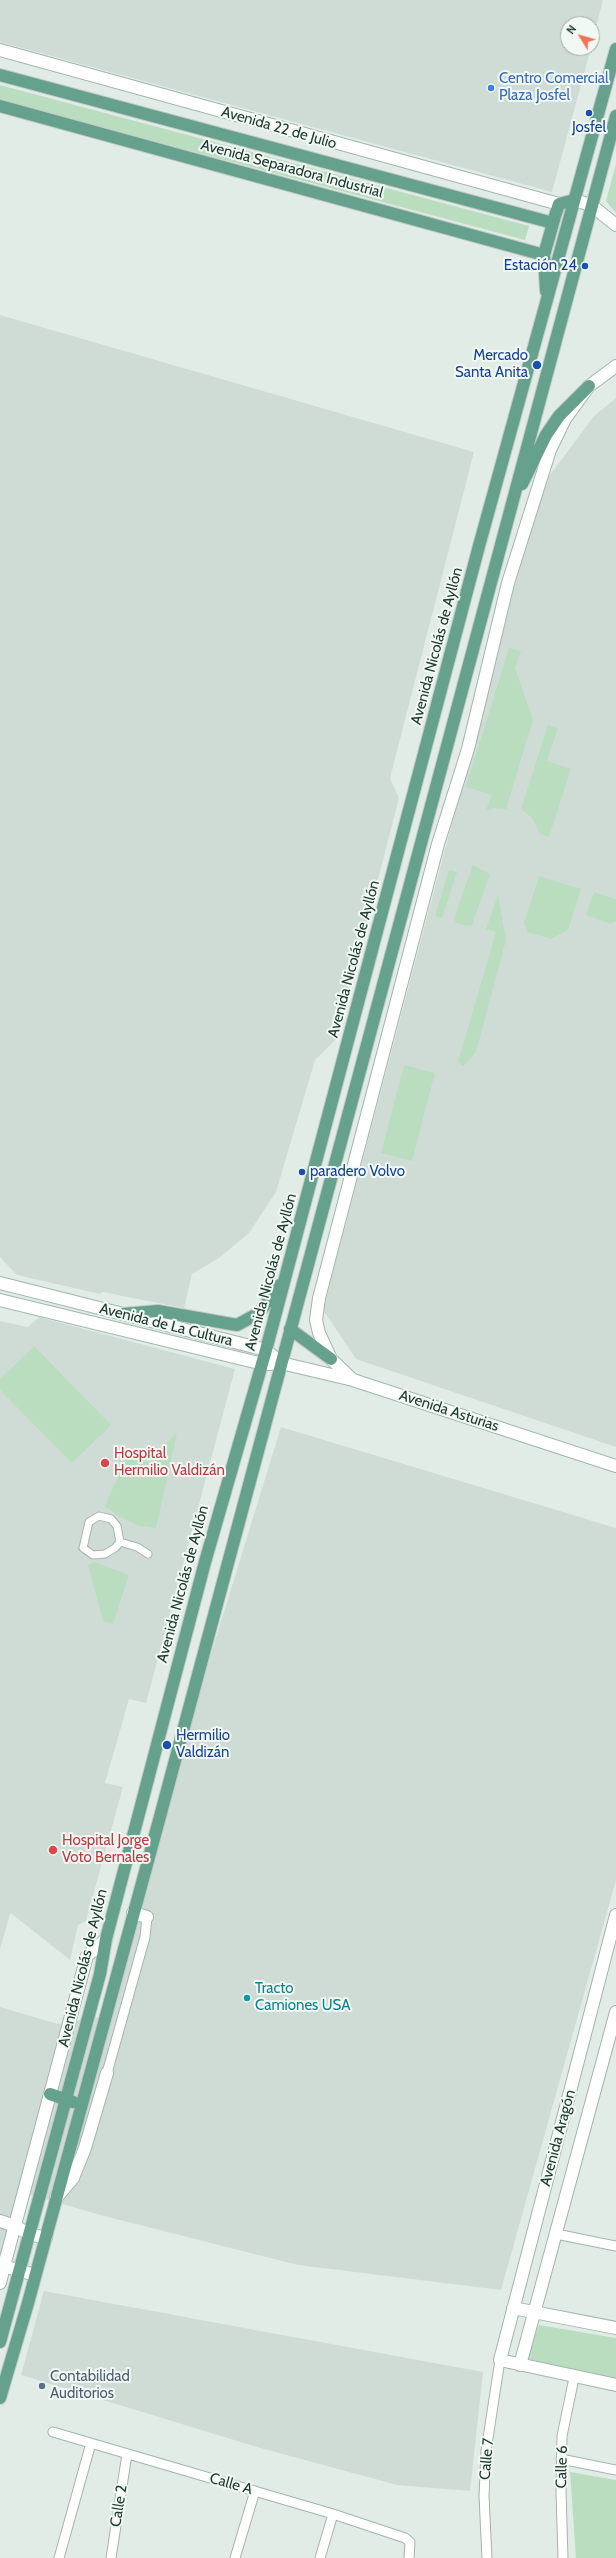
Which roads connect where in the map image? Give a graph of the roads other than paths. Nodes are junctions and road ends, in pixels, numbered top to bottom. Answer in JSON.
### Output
{"nodes":[{"id":1,"x":616,"y":49,"type":"edge"},
{"id":2,"x":0,"y":50,"type":"edge"},
{"id":3,"x":0,"y":75,"type":"edge"},
{"id":4,"x":0,"y":106,"type":"edge"},
{"id":5,"x":616,"y":116,"type":"edge"},
{"id":6,"x":574,"y":200,"type":"junction"},
{"id":7,"x":559,"y":204,"type":"junction"},
{"id":8,"x":591,"y":205,"type":"junction"},
{"id":9,"x":553,"y":223,"type":"junction"},
{"id":10,"x":616,"y":225,"type":"edge"},
{"id":11,"x":544,"y":255,"type":"junction"},
{"id":12,"x":546,"y":301,"type":"junction"},
{"id":13,"x":616,"y":366,"type":"edge"},
{"id":14,"x":589,"y":386,"type":"junction"},
{"id":15,"x":510,"y":510,"type":"junction"},
{"id":16,"x":287,"y":1274,"type":"junction"},
{"id":17,"x":0,"y":1283,"type":"edge"},
{"id":18,"x":0,"y":1300,"type":"edge"},
{"id":19,"x":123,"y":1314,"type":"junction"},
{"id":20,"x":290,"y":1328,"type":"junction"},
{"id":21,"x":266,"y":1350,"type":"junction"},
{"id":22,"x":331,"y":1359,"type":"junction"},
{"id":23,"x":281,"y":1363,"type":"junction"},
{"id":24,"x":263,"y":1364,"type":"junction"},
{"id":25,"x":352,"y":1380,"type":"junction"},
{"id":26,"x":616,"y":1466,"type":"edge"},
{"id":27,"x":120,"y":1542,"type":"junction"},
{"id":28,"x":148,"y":1554,"type":"dead end"},
{"id":29,"x":133,"y":1912,"type":"junction"},
{"id":30,"x":616,"y":1915,"type":"edge"},
{"id":31,"x":147,"y":1917,"type":"joint"},
{"id":32,"x":106,"y":1939,"type":"junction"},
{"id":33,"x":616,"y":2012,"type":"edge"},
{"id":34,"x":107,"y":2073,"type":"joint"},
{"id":35,"x":50,"y":2094,"type":"junction"},
{"id":36,"x":66,"y":2100,"type":"junction"},
{"id":37,"x":81,"y":2105,"type":"junction"},
{"id":38,"x":56,"y":2198,"type":"junction"},
{"id":39,"x":0,"y":2222,"type":"edge"},
{"id":40,"x":15,"y":2226,"type":"junction"},
{"id":41,"x":29,"y":2234,"type":"junction"},
{"id":42,"x":556,"y":2234,"type":"junction"},
{"id":43,"x":46,"y":2238,"type":"junction"},
{"id":44,"x":616,"y":2246,"type":"edge"},
{"id":45,"x":2,"y":2266,"type":"edge"},
{"id":46,"x":20,"y":2271,"type":"junction"},
{"id":47,"x":35,"y":2275,"type":"junction"},
{"id":48,"x":0,"y":2283,"type":"edge"},
{"id":49,"x":513,"y":2308,"type":"junction"},
{"id":50,"x":534,"y":2312,"type":"junction"},
{"id":51,"x":616,"y":2328,"type":"edge"},
{"id":52,"x":0,"y":2342,"type":"edge"},
{"id":53,"x":500,"y":2360,"type":"junction"},
{"id":54,"x":520,"y":2365,"type":"junction"},
{"id":55,"x":574,"y":2378,"type":"junction"},
{"id":56,"x":616,"y":2385,"type":"edge"},
{"id":57,"x":0,"y":2398,"type":"edge"},
{"id":58,"x":54,"y":2432,"type":"dead end"},
{"id":59,"x":92,"y":2443,"type":"junction"},
{"id":60,"x":127,"y":2454,"type":"junction"},
{"id":61,"x":561,"y":2459,"type":"junction"},
{"id":62,"x":616,"y":2470,"type":"edge"},
{"id":63,"x":255,"y":2491,"type":"junction"},
{"id":64,"x":333,"y":2514,"type":"junction"},
{"id":65,"x":59,"y":2558,"type":"edge"},
{"id":66,"x":111,"y":2558,"type":"edge"},
{"id":67,"x":235,"y":2558,"type":"edge"},
{"id":68,"x":320,"y":2558,"type":"edge"},
{"id":69,"x":409,"y":2558,"type":"edge"},
{"id":70,"x":487,"y":2558,"type":"edge"},
{"id":71,"x":563,"y":2558,"type":"edge"}],
"edges":[{"from":1,"to":6,"type":"main road","name":"Avenida Nicolás de Ayllón"},
{"from":2,"to":7,"type":"street","name":"Avenida 22 de Julio"},
{"from":3,"to":9,"type":"main road","name":"Avenida Separadora Industrial"},
{"from":4,"to":11,"type":"main road","name":"Avenida Separadora Industrial"},
{"from":5,"to":8,"type":"main road"},
{"from":6,"to":7,"type":"main road"},
{"from":6,"to":8,"type":"street"},
{"from":6,"to":12,"type":"main road","name":"Avenida Nicolás de Ayllón"},
{"from":7,"to":9,"type":"main road"},
{"from":8,"to":10,"type":"street"},
{"from":8,"to":15,"type":"main road"},
{"from":9,"to":11,"type":"main road"},
{"from":11,"to":12,"type":"main road"},
{"from":12,"to":16,"type":"main road","name":"Avenida Nicolás de Ayllón"},
{"from":13,"to":14,"type":"street"},
{"from":14,"to":15,"type":"main road"},
{"from":14,"to":22,"type":"street"},
{"from":15,"to":20,"type":"main road"},
{"from":16,"to":19,"type":"main road"},
{"from":16,"to":21,"type":"main road","name":"Avenida Nicolás de Ayllón"},
{"from":17,"to":19,"type":"street","name":"Avenida de La Cultura"},
{"from":18,"to":24,"type":"street","name":"Avenida de La Cultura"},
{"from":19,"to":21,"type":"street","name":"Avenida de La Cultura"},
{"from":20,"to":22,"type":"main road"},
{"from":20,"to":23,"type":"main road"},
{"from":21,"to":23,"type":"street","name":"Avenida de La Cultura"},
{"from":21,"to":24,"type":"main road","name":"Avenida Nicolás de Ayllón"},
{"from":22,"to":25,"type":"street"},
{"from":23,"to":24,"type":"street","name":"Avenida de La Cultura"},
{"from":23,"to":25,"type":"street","name":"Avenida Asturias"},
{"from":23,"to":29,"type":"main road"},
{"from":24,"to":32,"type":"main road","name":"Avenida Nicolás de Ayllón"},
{"from":25,"to":26,"type":"street","name":"Avenida Asturias"},
{"from":27,"to":27,"type":"street"},
{"from":27,"to":28,"type":"street"},
{"from":29,"to":31,"type":"street"},
{"from":29,"to":37,"type":"main road"},
{"from":30,"to":49,"type":"street","name":"Avenida Aragón"},
{"from":31,"to":34,"type":"street"},
{"from":32,"to":35,"type":"street","name":"Avenida Nicolás de Ayllón"},
{"from":32,"to":36,"type":"main road","name":"Avenida Nicolás de Ayllón"},
{"from":33,"to":42,"type":"street","name":"Avenida Aragón"},
{"from":34,"to":38,"type":"street"},
{"from":35,"to":36,"type":"main road"},
{"from":35,"to":40,"type":"street","name":"Avenida Nicolás de Ayllón"},
{"from":36,"to":37,"type":"main road"},
{"from":36,"to":41,"type":"main road","name":"Avenida Nicolás de Ayllón"},
{"from":37,"to":38,"type":"main road"},
{"from":38,"to":43,"type":"main road"},
{"from":39,"to":40,"type":"street"},
{"from":40,"to":41,"type":"street"},
{"from":40,"to":45,"type":"street","name":"Avenida Nicolás de Ayllón"},
{"from":41,"to":43,"type":"street"},
{"from":41,"to":46,"type":"main road","name":"Avenida Nicolás de Ayllón"},
{"from":42,"to":44,"type":"street"},
{"from":42,"to":50,"type":"street","name":"Avenida Aragón"},
{"from":43,"to":47,"type":"main road"},
{"from":45,"to":46,"type":"street"},
{"from":45,"to":48,"type":"street","name":"Avenida Nicolás de Ayllón"},
{"from":46,"to":47,"type":"street"},
{"from":46,"to":52,"type":"main road","name":"Avenida Nicolás de Ayllón"},
{"from":47,"to":57,"type":"main road"},
{"from":49,"to":50,"type":"street"},
{"from":49,"to":53,"type":"street","name":"Avenida Aragón"},
{"from":50,"to":51,"type":"street"},
{"from":50,"to":54,"type":"street","name":"Avenida Aragón"},
{"from":53,"to":54,"type":"street"},
{"from":53,"to":70,"type":"street","name":"Calle 7"},
{"from":54,"to":55,"type":"street"},
{"from":55,"to":56,"type":"street"},
{"from":55,"to":61,"type":"street","name":"Calle 6"},
{"from":58,"to":59,"type":"street","name":"Calle A"},
{"from":59,"to":60,"type":"street","name":"Calle A"},
{"from":59,"to":65,"type":"street"},
{"from":60,"to":63,"type":"street","name":"Calle A"},
{"from":60,"to":66,"type":"street","name":"Calle 2"},
{"from":61,"to":62,"type":"street"},
{"from":61,"to":71,"type":"street","name":"Calle 6"},
{"from":63,"to":64,"type":"street","name":"Calle A"},
{"from":63,"to":67,"type":"street"},
{"from":64,"to":68,"type":"street"},
{"from":64,"to":69,"type":"street","name":"Calle A"}]}
